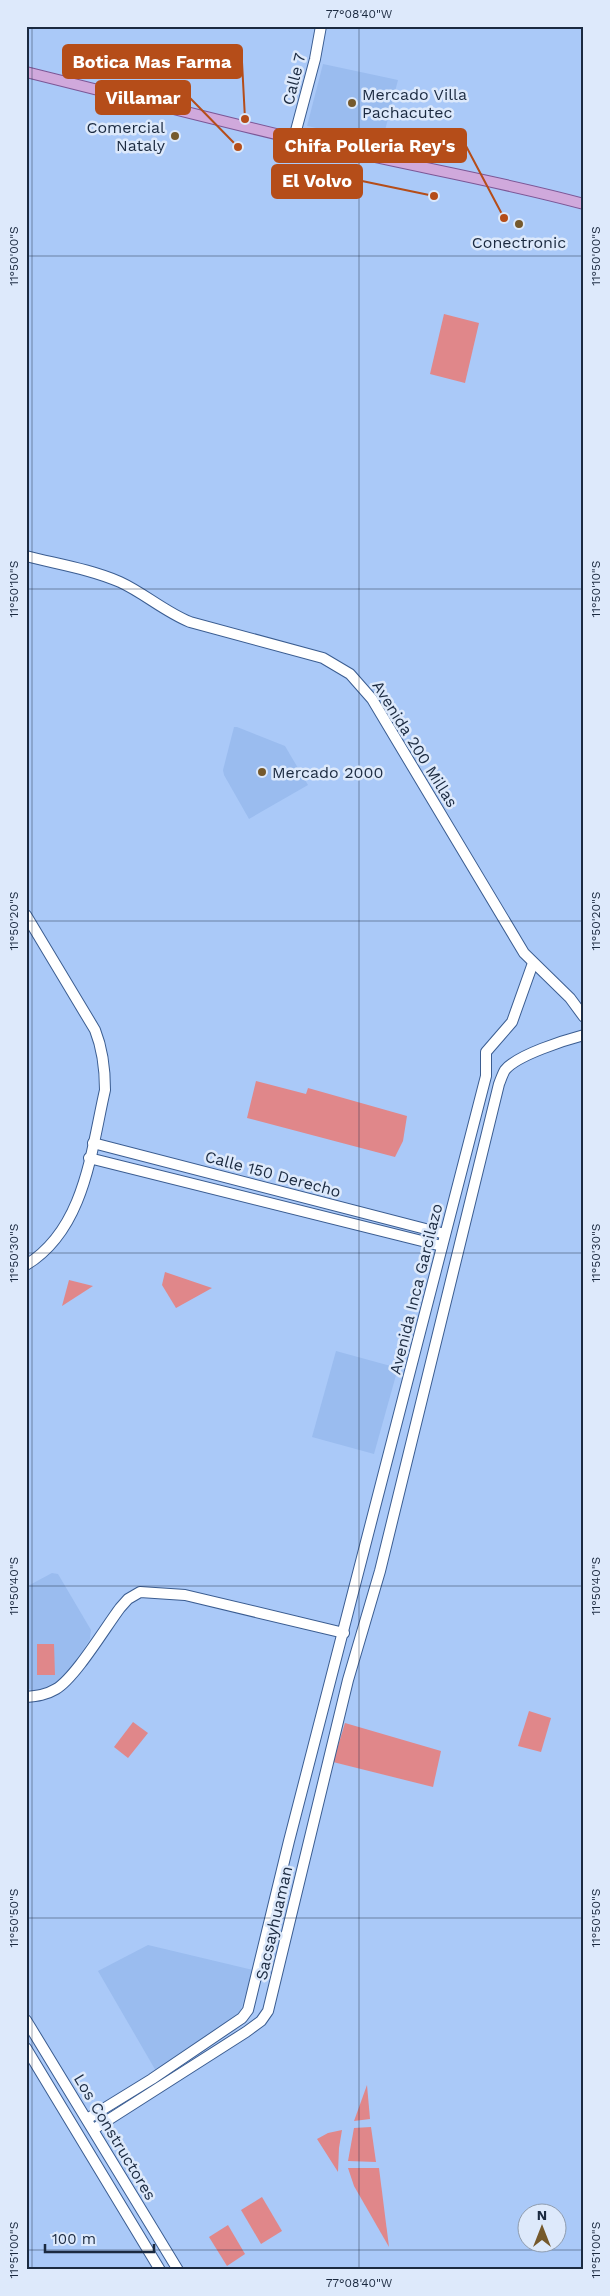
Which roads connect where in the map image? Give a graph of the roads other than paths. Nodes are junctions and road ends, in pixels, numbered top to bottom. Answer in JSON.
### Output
{"nodes":[{"id":1,"x":321,"y":26,"type":"edge"},
{"id":2,"x":26,"y":72,"type":"edge"},
{"id":3,"x":294,"y":138,"type":"junction"},
{"id":4,"x":584,"y":204,"type":"edge"},
{"id":5,"x":26,"y":556,"type":"edge"},
{"id":6,"x":26,"y":915,"type":"edge"},
{"id":7,"x":533,"y":963,"type":"junction"},
{"id":8,"x":584,"y":1016,"type":"edge"},
{"id":9,"x":584,"y":1035,"type":"edge"},
{"id":10,"x":93,"y":1142,"type":"junction"},
{"id":11,"x":89,"y":1158,"type":"junction"},
{"id":12,"x":445,"y":1234,"type":"junction"},
{"id":13,"x":442,"y":1246,"type":"junction"},
{"id":14,"x":26,"y":1265,"type":"edge"},
{"id":15,"x":344,"y":1632,"type":"junction"},
{"id":16,"x":362,"y":1637,"type":"joint"},
{"id":17,"x":26,"y":1697,"type":"edge"},
{"id":18,"x":26,"y":2020,"type":"edge"},
{"id":19,"x":26,"y":2048,"type":"edge"},
{"id":20,"x":87,"y":2119,"type":"junction"},
{"id":21,"x":94,"y":2129,"type":"junction"},
{"id":22,"x":160,"y":2270,"type":"edge"},
{"id":23,"x":178,"y":2270,"type":"edge"}],
"edges":[{"from":1,"to":3,"type":"main road","name":"Calle 7"},
{"from":2,"to":3,"type":"main road"},
{"from":3,"to":4,"type":"main road"},
{"from":5,"to":7,"type":"main road","name":"Avenida 200 Millas"},
{"from":6,"to":10,"type":"main road"},
{"from":7,"to":8,"type":"main road","name":"Avenida 200 Millas"},
{"from":7,"to":12,"type":"main road","name":"Avenida Inca Garcilazo"},
{"from":9,"to":16,"type":"main road","name":"Avenida Inca Garcilazo"},
{"from":10,"to":11,"type":"main road"},
{"from":10,"to":12,"type":"main road","name":"Calle 150 Derecho"},
{"from":11,"to":13,"type":"main road","name":"Calle 150 Derecho"},
{"from":11,"to":14,"type":"main road"},
{"from":12,"to":13,"type":"main road","name":"Avenida Inca Garcilazo"},
{"from":13,"to":15,"type":"main road","name":"Avenida Inca Garcilazo"},
{"from":15,"to":17,"type":"main road"},
{"from":15,"to":20,"type":"main road","name":"Avenida Inca Garcilazo"},
{"from":16,"to":21,"type":"main road","name":"Sacsayhuaman"},
{"from":18,"to":20,"type":"main road","name":"Los Constructores"},
{"from":19,"to":22,"type":"main road","name":"Los Constructores"},
{"from":20,"to":21,"type":"main road","name":"Los Constructores"},
{"from":21,"to":23,"type":"main road","name":"Los Constructores"}]}
